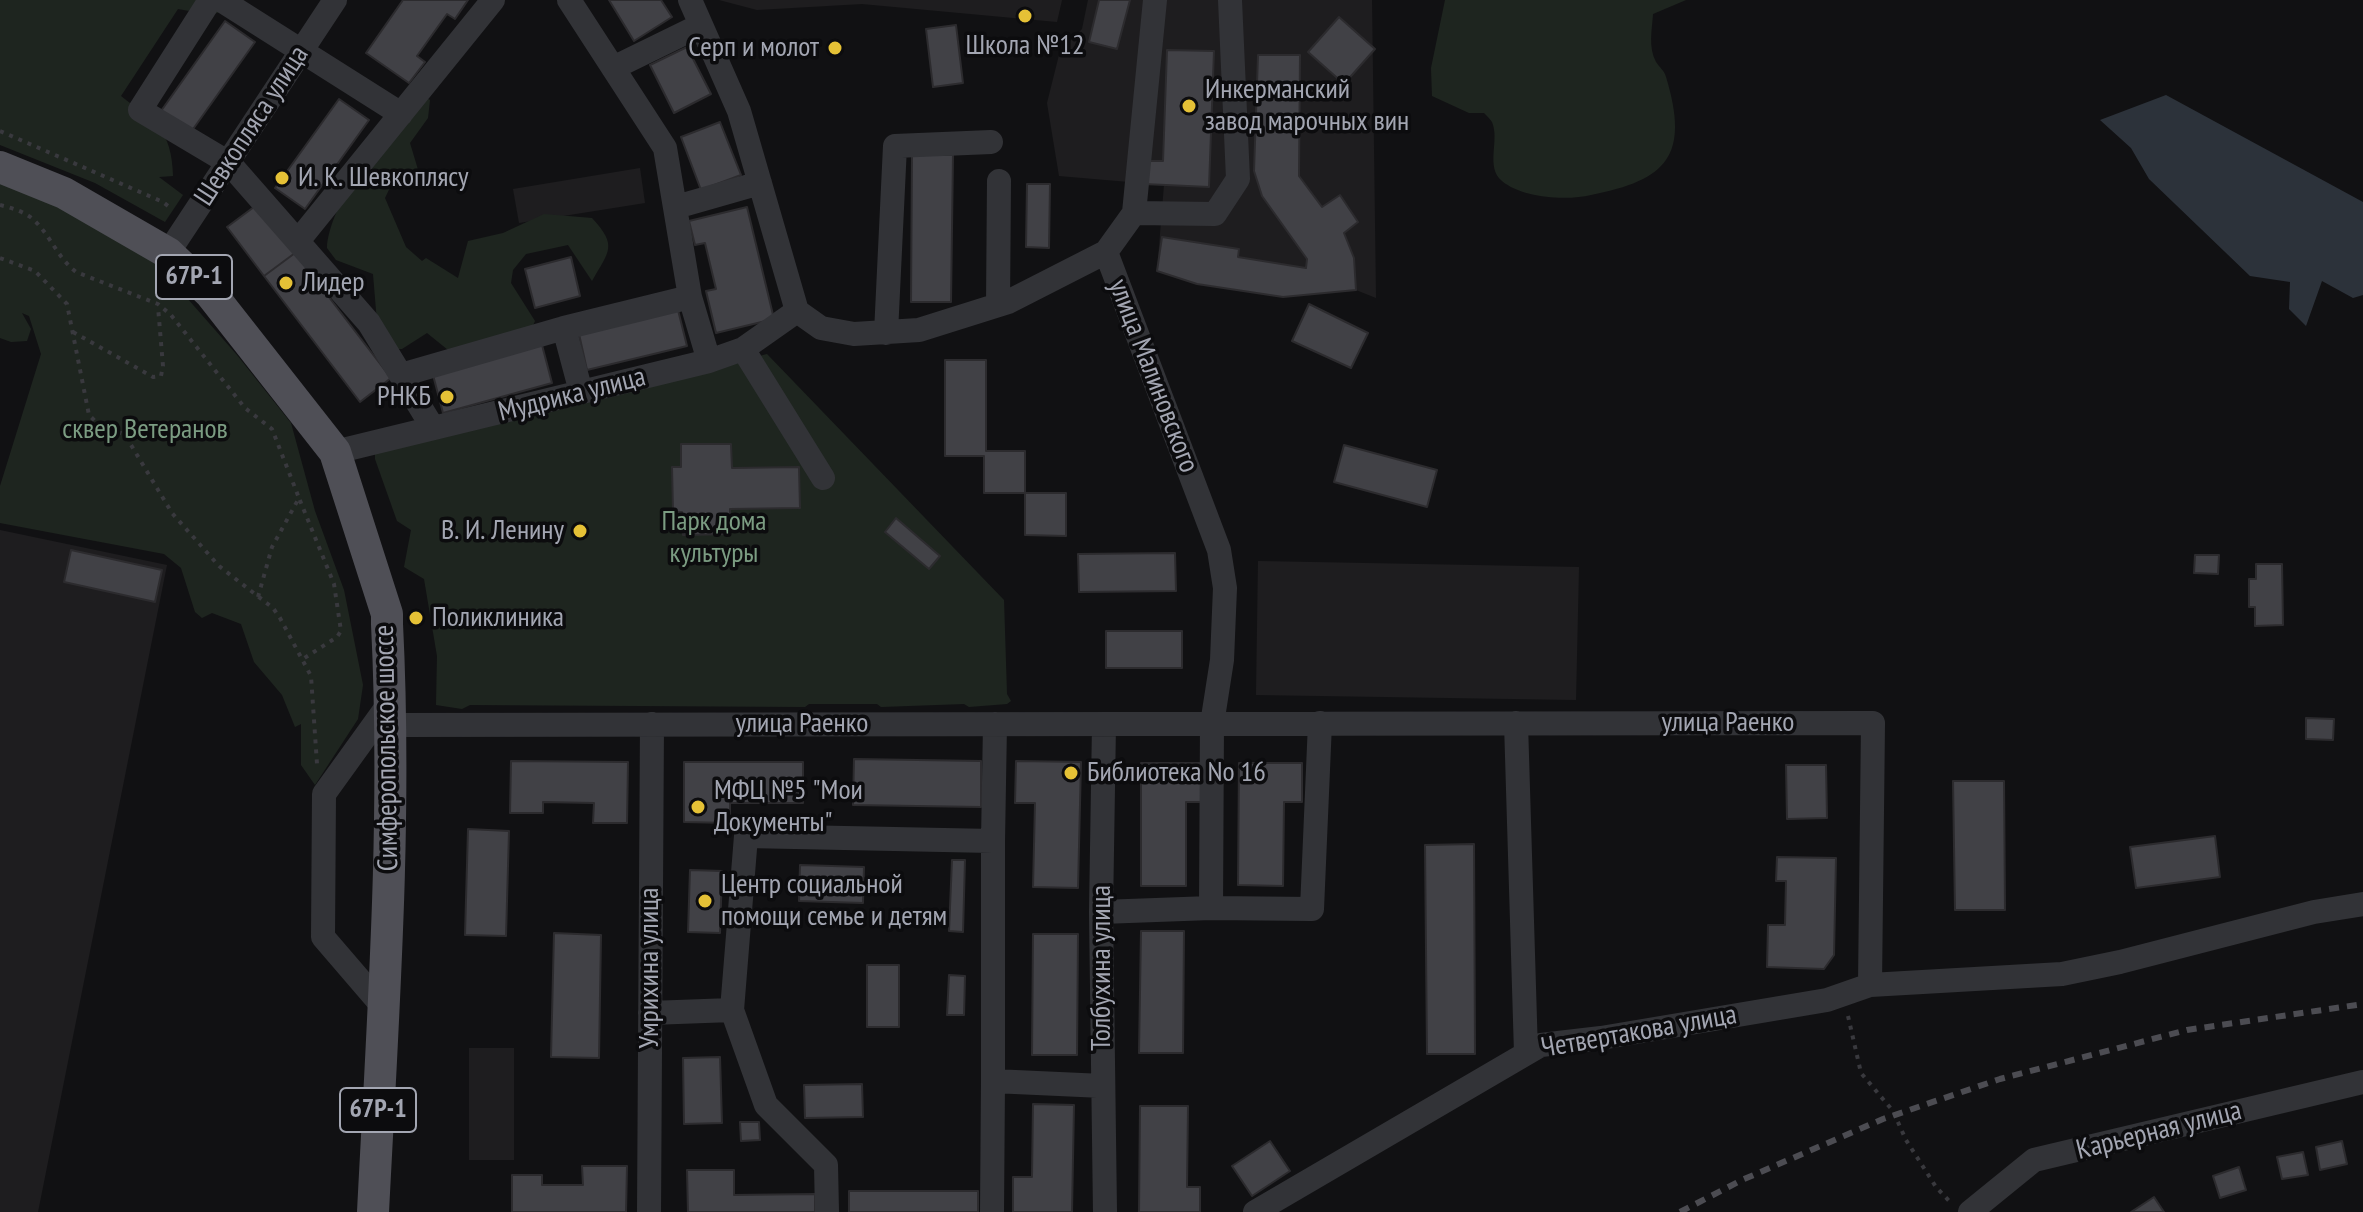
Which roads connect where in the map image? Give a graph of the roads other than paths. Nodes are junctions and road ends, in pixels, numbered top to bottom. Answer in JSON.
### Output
{"nodes":[{"id":1,"x":210,"y":0,"type":"edge"},
{"id":2,"x":221,"y":0,"type":"edge"},
{"id":3,"x":335,"y":0,"type":"edge"},
{"id":4,"x":493,"y":0,"type":"edge"},
{"id":5,"x":569,"y":0,"type":"edge"},
{"id":6,"x":690,"y":0,"type":"edge"},
{"id":7,"x":1155,"y":0,"type":"edge"},
{"id":8,"x":1230,"y":0,"type":"edge"},
{"id":9,"x":701,"y":25,"type":"junction"},
{"id":10,"x":302,"y":49,"type":"junction"},
{"id":11,"x":613,"y":68,"type":"junction"},
{"id":12,"x":401,"y":114,"type":"junction"},
{"id":13,"x":991,"y":142,"type":"dead end"},
{"id":14,"x":229,"y":163,"type":"junction"},
{"id":15,"x":0,"y":167,"type":"edge"},
{"id":16,"x":999,"y":181,"type":"dead end"},
{"id":17,"x":760,"y":183,"type":"junction"},
{"id":18,"x":676,"y":207,"type":"junction"},
{"id":19,"x":1134,"y":213,"type":"junction"},
{"id":20,"x":298,"y":241,"type":"junction"},
{"id":21,"x":1106,"y":252,"type":"junction"},
{"id":22,"x":168,"y":253,"type":"junction"},
{"id":23,"x":690,"y":297,"type":"junction"},
{"id":24,"x":998,"y":305,"type":"junction"},
{"id":25,"x":797,"y":311,"type":"junction"},
{"id":26,"x":564,"y":328,"type":"junction"},
{"id":27,"x":886,"y":333,"type":"junction"},
{"id":28,"x":743,"y":349,"type":"junction"},
{"id":29,"x":709,"y":361,"type":"junction"},
{"id":30,"x":401,"y":375,"type":"junction"},
{"id":31,"x":581,"y":392,"type":"junction"},
{"id":32,"x":433,"y":428,"type":"junction"},
{"id":33,"x":335,"y":452,"type":"junction"},
{"id":34,"x":823,"y":478,"type":"dead end"},
{"id":35,"x":391,"y":713,"type":"junction"},
{"id":36,"x":1320,"y":723,"type":"junction"},
{"id":37,"x":1516,"y":723,"type":"junction"},
{"id":38,"x":652,"y":724,"type":"junction"},
{"id":39,"x":995,"y":724,"type":"junction"},
{"id":40,"x":1104,"y":724,"type":"junction"},
{"id":41,"x":1212,"y":724,"type":"junction"},
{"id":42,"x":993,"y":841,"type":"junction"},
{"id":43,"x":2363,"y":904,"type":"edge"},
{"id":44,"x":1211,"y":908,"type":"junction"},
{"id":45,"x":1101,"y":912,"type":"junction"},
{"id":46,"x":1870,"y":985,"type":"junction"},
{"id":47,"x":384,"y":1008,"type":"junction"},
{"id":48,"x":732,"y":1010,"type":"junction"},
{"id":49,"x":650,"y":1013,"type":"junction"},
{"id":50,"x":1526,"y":1053,"type":"junction"},
{"id":51,"x":993,"y":1081,"type":"junction"},
{"id":52,"x":2363,"y":1082,"type":"edge"},
{"id":53,"x":1103,"y":1086,"type":"junction"},
{"id":54,"x":373,"y":1212,"type":"edge"},
{"id":55,"x":649,"y":1212,"type":"edge"},
{"id":56,"x":827,"y":1212,"type":"edge"},
{"id":57,"x":992,"y":1212,"type":"edge"},
{"id":58,"x":1105,"y":1212,"type":"edge"},
{"id":59,"x":1255,"y":1212,"type":"edge"},
{"id":60,"x":1970,"y":1212,"type":"edge"}],
"edges":[{"from":1,"to":14,"type":"street"},
{"from":2,"to":10,"type":"street"},
{"from":3,"to":10,"type":"street","name":"Шевкопляса улица"},
{"from":4,"to":12,"type":"street"},
{"from":5,"to":11,"type":"street"},
{"from":6,"to":9,"type":"street"},
{"from":7,"to":19,"type":"street"},
{"from":8,"to":19,"type":"street"},
{"from":9,"to":11,"type":"street"},
{"from":9,"to":17,"type":"street"},
{"from":10,"to":12,"type":"street"},
{"from":10,"to":14,"type":"street","name":"Шевкопляса улица"},
{"from":11,"to":18,"type":"street"},
{"from":12,"to":20,"type":"street"},
{"from":13,"to":27,"type":"street"},
{"from":14,"to":20,"type":"street"},
{"from":14,"to":22,"type":"street","name":"Шевкопляса улица"},
{"from":15,"to":22,"type":"main road","name":"Симферопольское шоссе","number":"67Р-1"},
{"from":16,"to":24,"type":"street"},
{"from":17,"to":18,"type":"street"},
{"from":17,"to":25,"type":"street"},
{"from":18,"to":23,"type":"street"},
{"from":19,"to":21,"type":"street"},
{"from":20,"to":30,"type":"street"},
{"from":21,"to":24,"type":"street","name":"улица Малиновского"},
{"from":21,"to":41,"type":"street","name":"улица Малиновского"},
{"from":22,"to":33,"type":"main road","name":"Симферопольское шоссе","number":"67Р-1"},
{"from":23,"to":26,"type":"street"},
{"from":23,"to":29,"type":"street"},
{"from":24,"to":27,"type":"street","name":"улица Малиновского"},
{"from":25,"to":27,"type":"street","name":"улица Малиновского"},
{"from":25,"to":28,"type":"street","name":"Мудрика улица"},
{"from":26,"to":30,"type":"street"},
{"from":26,"to":31,"type":"street"},
{"from":28,"to":29,"type":"street","name":"Мудрика улица"},
{"from":28,"to":34,"type":"street"},
{"from":29,"to":31,"type":"street","name":"Мудрика улица"},
{"from":30,"to":32,"type":"street"},
{"from":31,"to":32,"type":"street","name":"Мудрика улица"},
{"from":32,"to":33,"type":"street","name":"Мудрика улица"},
{"from":33,"to":35,"type":"main road","name":"Симферопольское шоссе","number":"67Р-1"},
{"from":35,"to":38,"type":"street","name":"улица Раенко"},
{"from":35,"to":47,"type":"main road","name":"Симферопольское шоссе","number":"67Р-1"},
{"from":35,"to":47,"type":"street"},
{"from":36,"to":37,"type":"street","name":"улица Раенко"},
{"from":36,"to":41,"type":"street","name":"улица Раенко"},
{"from":36,"to":44,"type":"street"},
{"from":37,"to":46,"type":"street","name":"улица Раенко"},
{"from":37,"to":50,"type":"street"},
{"from":38,"to":39,"type":"street","name":"улица Раенко"},
{"from":38,"to":49,"type":"street","name":"Умрихина улица"},
{"from":39,"to":40,"type":"street","name":"улица Раенко"},
{"from":39,"to":42,"type":"street"},
{"from":40,"to":41,"type":"street","name":"улица Раенко"},
{"from":40,"to":45,"type":"street","name":"Толбухина улица"},
{"from":41,"to":44,"type":"street"},
{"from":42,"to":48,"type":"street"},
{"from":42,"to":51,"type":"street"},
{"from":43,"to":46,"type":"street","name":"Четвертакова улица"},
{"from":44,"to":45,"type":"street"},
{"from":45,"to":53,"type":"street","name":"Толбухина улица"},
{"from":46,"to":50,"type":"street","name":"Четвертакова улица"},
{"from":47,"to":54,"type":"main road","name":"Симферопольское шоссе","number":"67Р-1"},
{"from":48,"to":49,"type":"street"},
{"from":48,"to":56,"type":"street"},
{"from":49,"to":55,"type":"street","name":"Умрихина улица"},
{"from":50,"to":59,"type":"street","name":"Четвертакова улица"},
{"from":51,"to":53,"type":"street"},
{"from":51,"to":57,"type":"street"},
{"from":52,"to":60,"type":"street","name":"Карьерная улица"},
{"from":53,"to":58,"type":"street","name":"Толбухина улица"}]}
